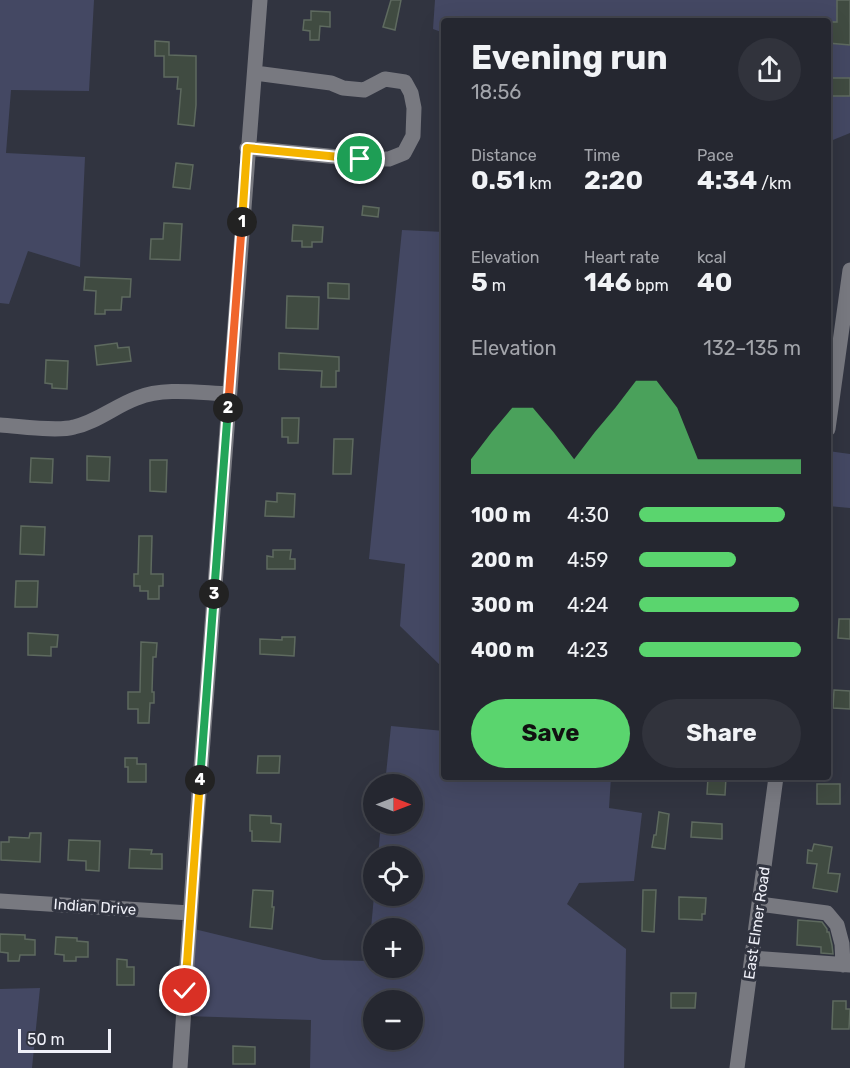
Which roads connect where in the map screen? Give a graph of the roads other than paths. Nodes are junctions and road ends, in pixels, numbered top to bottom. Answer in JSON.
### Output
{"nodes":[{"id":1,"x":260,"y":0,"type":"edge"},
{"id":2,"x":255,"y":73,"type":"junction"},
{"id":3,"x":247,"y":148,"type":"junction"},
{"id":4,"x":850,"y":270,"type":"edge"},
{"id":5,"x":229,"y":394,"type":"junction"},
{"id":6,"x":831,"y":394,"type":"edge"},
{"id":7,"x":0,"y":424,"type":"edge"},
{"id":8,"x":776,"y":780,"type":"edge"},
{"id":9,"x":0,"y":901,"type":"edge"},
{"id":10,"x":759,"y":904,"type":"junction"},
{"id":11,"x":190,"y":913,"type":"junction"},
{"id":12,"x":752,"y":958,"type":"junction"},
{"id":13,"x":847,"y":965,"type":"edge"},
{"id":14,"x":180,"y":1068,"type":"edge"},
{"id":15,"x":737,"y":1068,"type":"edge"}],
"edges":[{"from":1,"to":2,"type":"street"},
{"from":2,"to":3,"type":"street"},
{"from":2,"to":3,"type":"street"},
{"from":3,"to":5,"type":"street"},
{"from":4,"to":6,"type":"street"},
{"from":5,"to":7,"type":"street"},
{"from":5,"to":11,"type":"street"},
{"from":8,"to":10,"type":"street","name":"East Elmer Road"},
{"from":9,"to":11,"type":"street","name":"Indian Drive"},
{"from":10,"to":12,"type":"street","name":"East Elmer Road"},
{"from":10,"to":13,"type":"street"},
{"from":11,"to":14,"type":"street"},
{"from":12,"to":13,"type":"street"},
{"from":12,"to":15,"type":"street","name":"East Elmer Road"}]}
